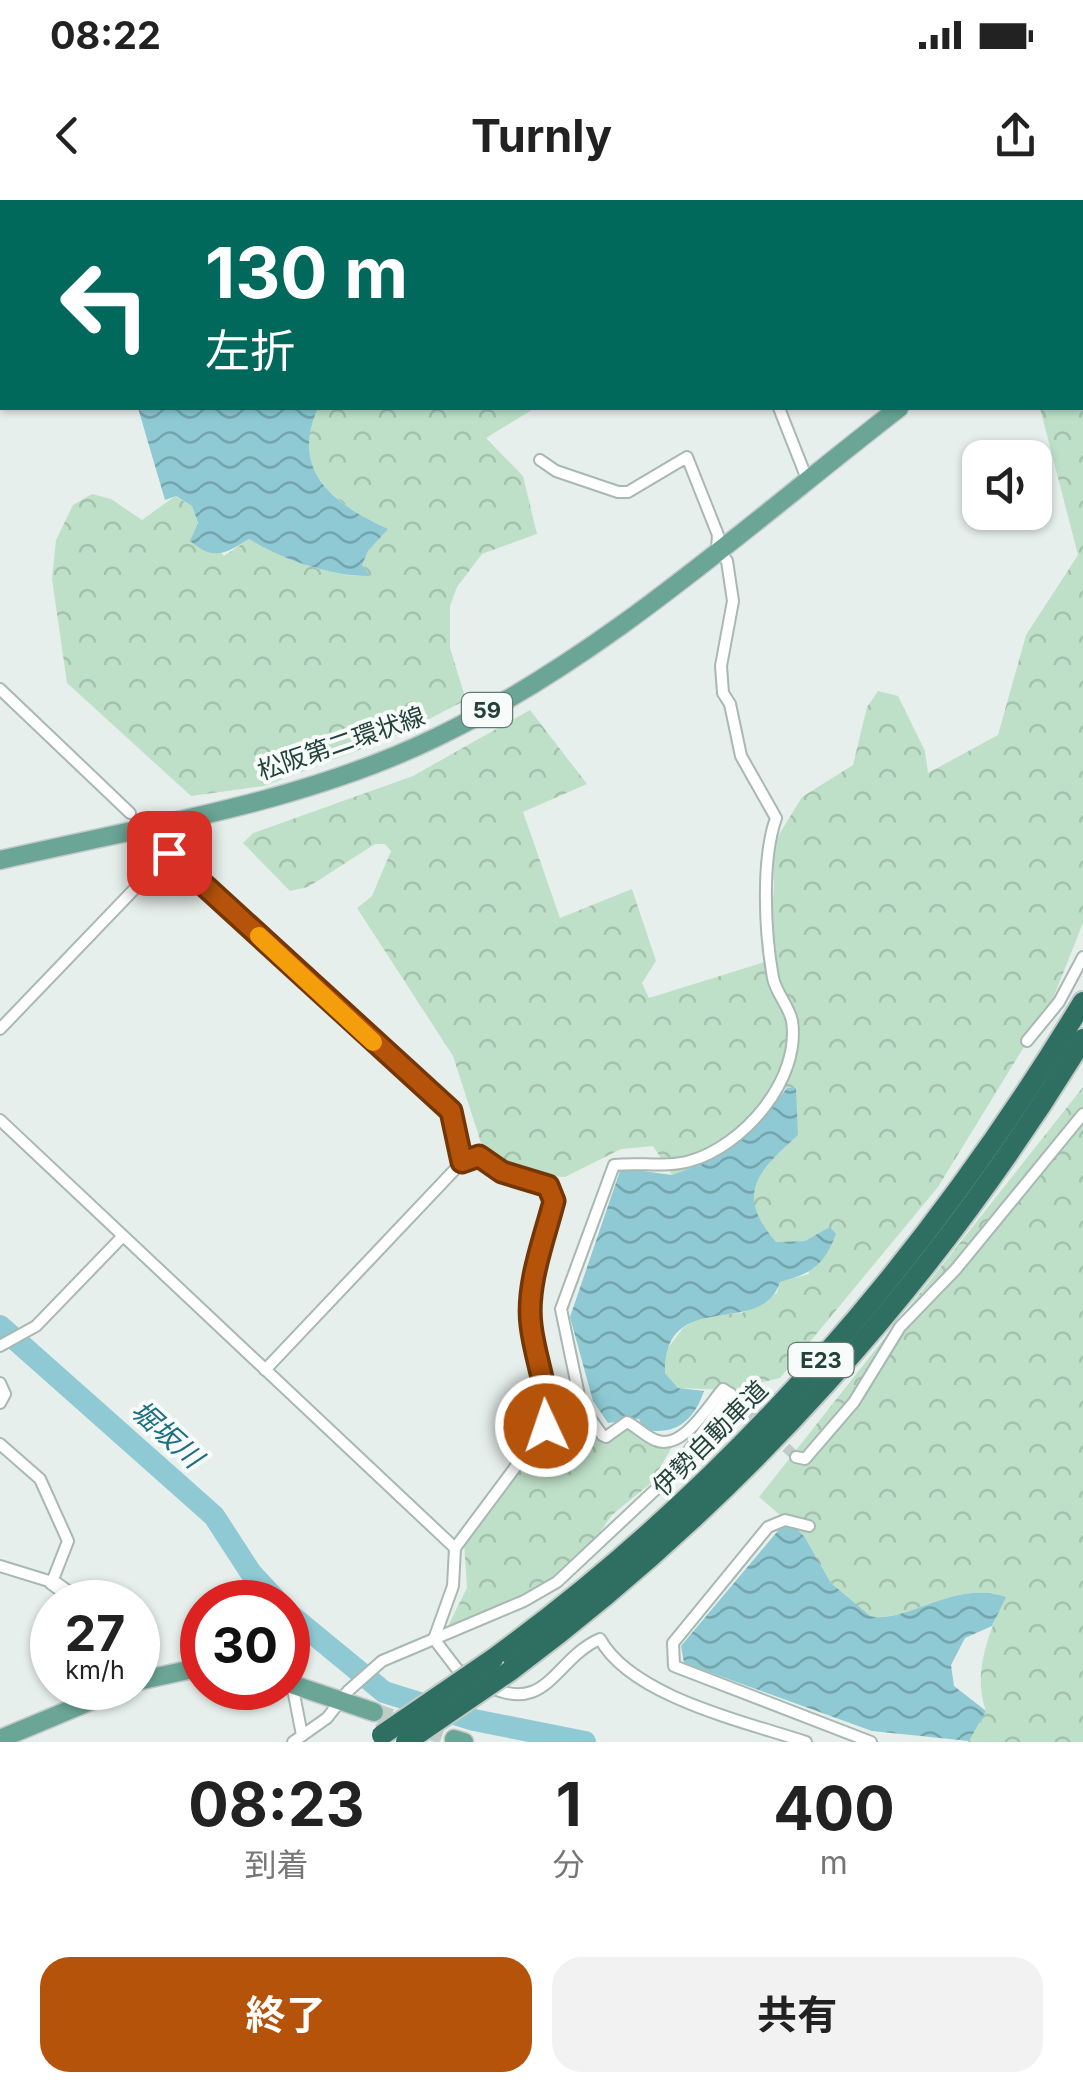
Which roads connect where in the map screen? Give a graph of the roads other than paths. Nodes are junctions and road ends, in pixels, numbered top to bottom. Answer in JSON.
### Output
{"nodes":[{"id":1,"x":780,"y":410,"type":"edge"},
{"id":2,"x":895,"y":410,"type":"edge"},
{"id":3,"x":540,"y":460,"type":"dead end"},
{"id":4,"x":807,"y":478,"type":"junction"},
{"id":5,"x":718,"y":548,"type":"junction"},
{"id":6,"x":0,"y":689,"type":"edge"},
{"id":7,"x":130,"y":813,"type":"tunnel mouth"},
{"id":8,"x":0,"y":860,"type":"edge"},
{"id":9,"x":1083,"y":958,"type":"edge"},
{"id":10,"x":1083,"y":1002,"type":"edge"},
{"id":11,"x":0,"y":1029,"type":"edge"},
{"id":12,"x":1083,"y":1039,"type":"edge"},
{"id":13,"x":1027,"y":1041,"type":"dead end"},
{"id":14,"x":1083,"y":1114,"type":"edge"},
{"id":15,"x":0,"y":1120,"type":"edge"},
{"id":16,"x":462,"y":1162,"type":"junction"},
{"id":17,"x":122,"y":1237,"type":"junction"},
{"id":18,"x":0,"y":1346,"type":"edge"},
{"id":19,"x":264,"y":1370,"type":"junction"},
{"id":20,"x":0,"y":1383,"type":"edge"},
{"id":21,"x":732,"y":1394,"type":"junction"},
{"id":22,"x":0,"y":1402,"type":"edge"},
{"id":23,"x":739,"y":1404,"type":"tunnel mouth"},
{"id":24,"x":0,"y":1444,"type":"edge"},
{"id":25,"x":796,"y":1457,"type":"dead end"},
{"id":26,"x":808,"y":1526,"type":"dead end"},
{"id":27,"x":455,"y":1548,"type":"junction"},
{"id":28,"x":0,"y":1566,"type":"edge"},
{"id":29,"x":46,"y":1580,"type":"edge"},
{"id":30,"x":53,"y":1580,"type":"edge"},
{"id":31,"x":434,"y":1639,"type":"junction"},
{"id":32,"x":501,"y":1665,"type":"junction"},
{"id":33,"x":310,"y":1690,"type":"edge"},
{"id":34,"x":342,"y":1702,"type":"junction"},
{"id":35,"x":69,"y":1710,"type":"edge"},
{"id":36,"x":294,"y":1710,"type":"edge"},
{"id":37,"x":374,"y":1712,"type":"tunnel mouth"},
{"id":38,"x":0,"y":1739,"type":"edge"},
{"id":39,"x":298,"y":1739,"type":"edge"},
{"id":40,"x":377,"y":1739,"type":"edge"},
{"id":41,"x":406,"y":1742,"type":"edge"},
{"id":42,"x":806,"y":1742,"type":"edge"},
{"id":43,"x":870,"y":1742,"type":"edge"}],
"edges":[{"from":1,"to":4,"type":"street"},
{"from":2,"to":4,"type":"main road","name":"松阪第二環状線","number":"59"},
{"from":3,"to":5,"type":"street"},
{"from":4,"to":5,"type":"main road","name":"松阪第二環状線","number":"59"},
{"from":5,"to":8,"type":"main road","name":"松阪第二環状線","number":"59"},
{"from":5,"to":21,"type":"street"},
{"from":6,"to":7,"type":"street"},
{"from":9,"to":13,"type":"street"},
{"from":10,"to":32,"type":"highway","name":"伊勢自動車道","number":"E23"},
{"from":11,"to":16,"type":"street"},
{"from":12,"to":32,"type":"highway","name":"伊勢自動車道","number":"E23"},
{"from":14,"to":25,"type":"street"},
{"from":15,"to":17,"type":"street"},
{"from":16,"to":19,"type":"street"},
{"from":16,"to":27,"type":"street"},
{"from":17,"to":18,"type":"street"},
{"from":17,"to":19,"type":"street"},
{"from":19,"to":27,"type":"street"},
{"from":20,"to":22,"type":"street"},
{"from":21,"to":23,"type":"street"},
{"from":21,"to":31,"type":"street"},
{"from":24,"to":30,"type":"street"},
{"from":26,"to":43,"type":"street"},
{"from":27,"to":31,"type":"street"},
{"from":28,"to":29,"type":"street"},
{"from":31,"to":34,"type":"street"},
{"from":31,"to":42,"type":"street"},
{"from":32,"to":40,"type":"highway","name":"伊勢自動車道","number":"E23","bridge":true},
{"from":32,"to":41,"type":"highway","name":"伊勢自動車道","number":"E23","bridge":true},
{"from":33,"to":34,"type":"main road"},
{"from":34,"to":37,"type":"main road"},
{"from":34,"to":39,"type":"street"},
{"from":35,"to":38,"type":"main road"},
{"from":36,"to":39,"type":"street"}]}
